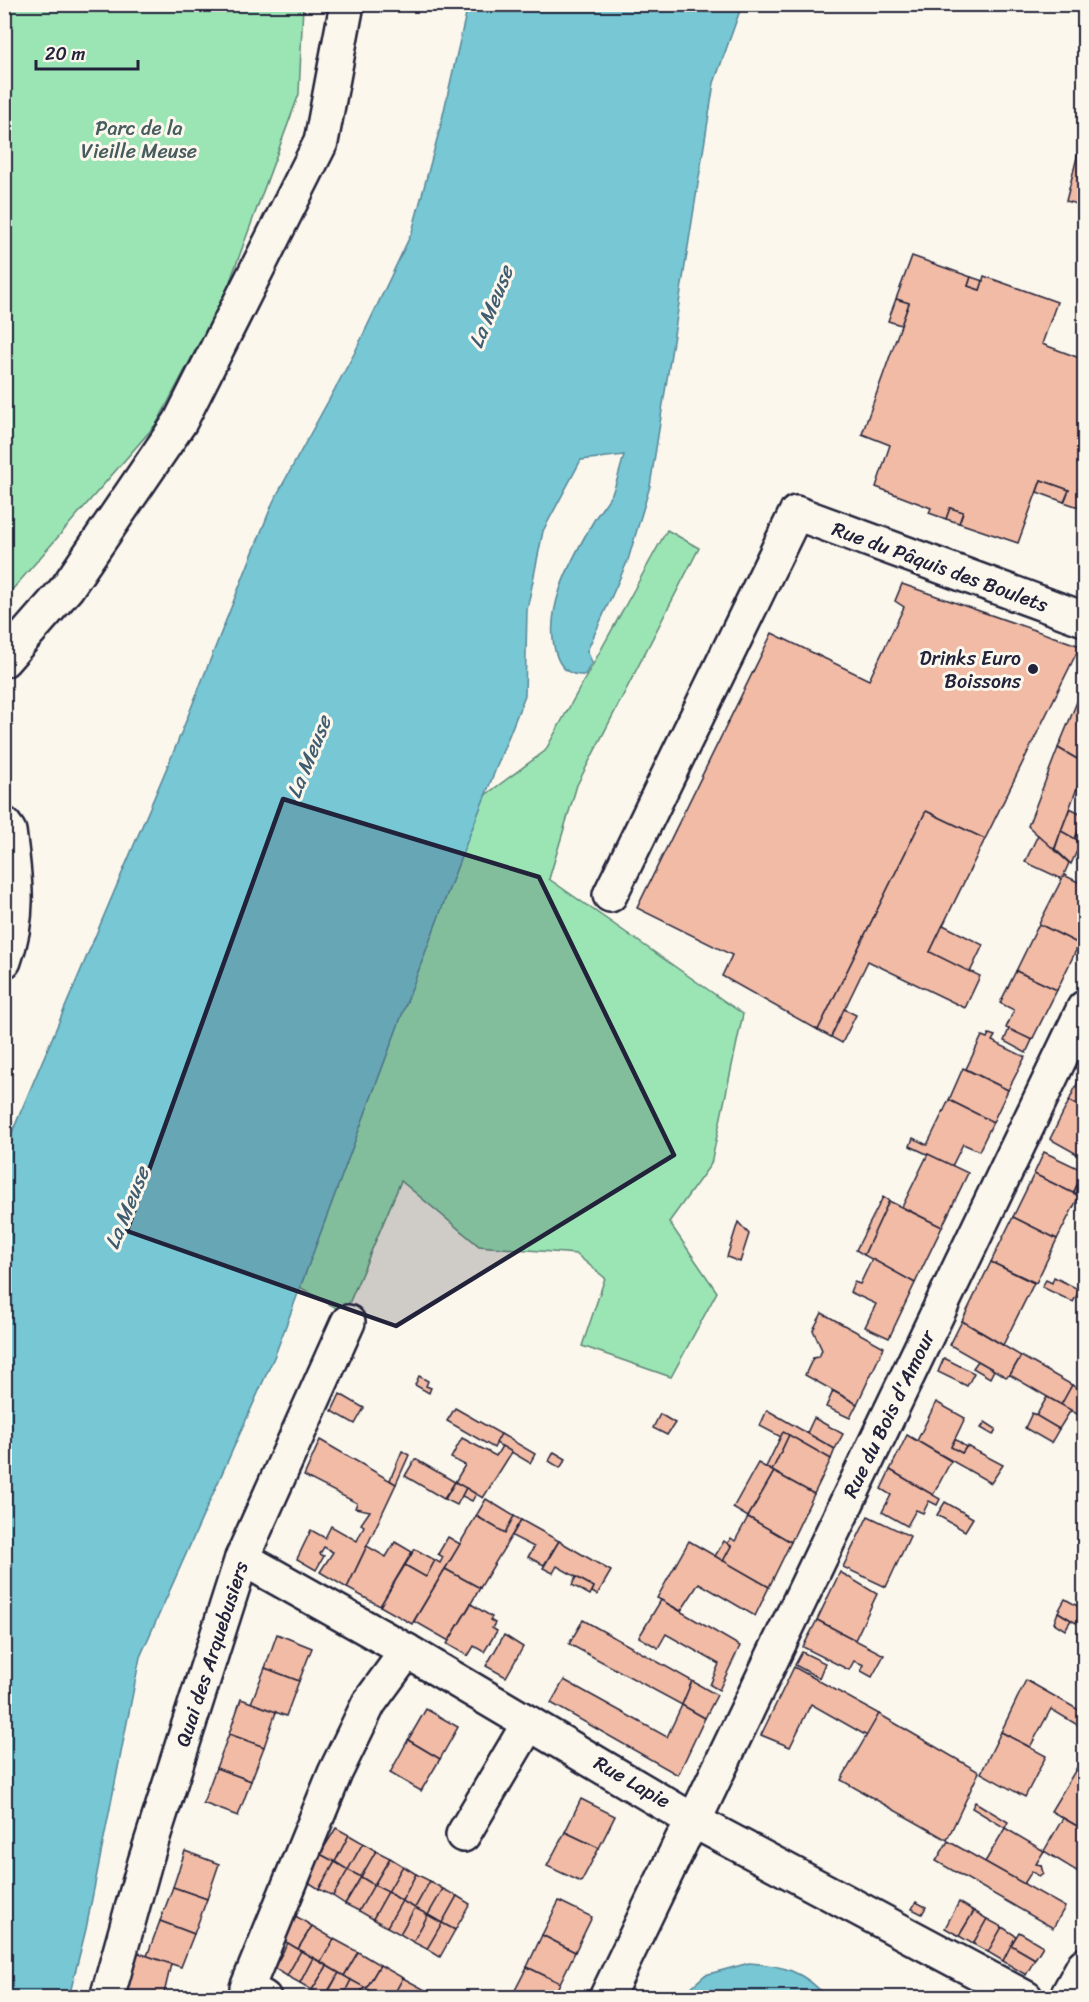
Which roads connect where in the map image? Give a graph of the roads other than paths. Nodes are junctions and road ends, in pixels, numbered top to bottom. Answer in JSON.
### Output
{"nodes":[{"id":1,"x":348,"y":4,"type":"edge"},
{"id":2,"x":1084,"y":619,"type":"edge"},
{"id":3,"x":4,"y":660,"type":"edge"},
{"id":4,"x":4,"y":824,"type":"edge"},
{"id":5,"x":610,"y":895,"type":"dead end"},
{"id":6,"x":4,"y":961,"type":"edge"},
{"id":7,"x":1084,"y":1008,"type":"edge"},
{"id":8,"x":348,"y":1322,"type":"dead end"},
{"id":9,"x":242,"y":1558,"type":"junction"},
{"id":10,"x":407,"y":1651,"type":"junction"},
{"id":11,"x":529,"y":1723,"type":"junction"},
{"id":12,"x":694,"y":1821,"type":"junction"},
{"id":13,"x":463,"y":1835,"type":"dead end"},
{"id":14,"x":1084,"y":1965,"type":"edge"},
{"id":15,"x":107,"y":1998,"type":"edge"},
{"id":16,"x":264,"y":1998,"type":"edge"},
{"id":17,"x":606,"y":1998,"type":"edge"},
{"id":18,"x":1026,"y":1998,"type":"edge"},
{"id":19,"x":1066,"y":1998,"type":"edge"}],
"edges":[{"from":1,"to":3,"type":"street"},
{"from":2,"to":5,"type":"street","name":"Rue du Pâquis des Boulets"},
{"from":4,"to":6,"type":"street"},
{"from":7,"to":12,"type":"street","name":"Rue du Bois d'Amour"},
{"from":8,"to":9,"type":"street","name":"Quai des Arquebusiers"},
{"from":9,"to":10,"type":"street","name":"Rue Lapie"},
{"from":9,"to":15,"type":"street","name":"Quai des Arquebusiers"},
{"from":10,"to":11,"type":"street","name":"Rue Lapie"},
{"from":10,"to":16,"type":"street"},
{"from":11,"to":12,"type":"street","name":"Rue Lapie"},
{"from":11,"to":13,"type":"street"},
{"from":12,"to":17,"type":"street","name":"Rue du Bois d'Amour"},
{"from":12,"to":18,"type":"street","name":"Rue Lapie"},
{"from":14,"to":19,"type":"street"}]}
